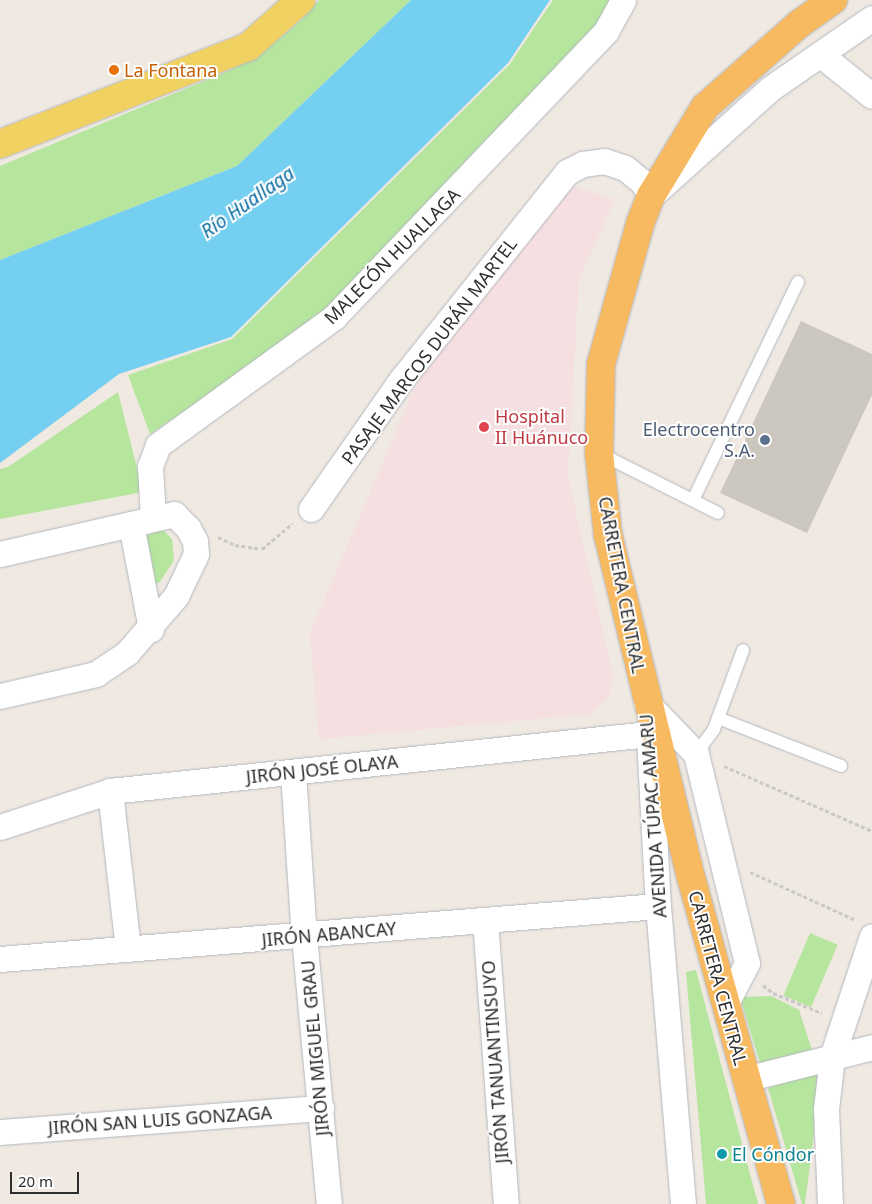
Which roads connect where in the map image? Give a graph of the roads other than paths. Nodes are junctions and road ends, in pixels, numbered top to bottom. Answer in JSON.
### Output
{"nodes":[{"id":1,"x":301,"y":0,"type":"edge"},
{"id":2,"x":624,"y":0,"type":"edge"},
{"id":3,"x":833,"y":0,"type":"edge"},
{"id":4,"x":872,"y":18,"type":"edge"},
{"id":5,"x":821,"y":55,"type":"junction"},
{"id":6,"x":872,"y":96,"type":"edge"},
{"id":7,"x":0,"y":144,"type":"edge"},
{"id":8,"x":651,"y":196,"type":"junction"},
{"id":9,"x":798,"y":282,"type":"dead end"},
{"id":10,"x":599,"y":453,"type":"junction"},
{"id":11,"x":693,"y":500,"type":"junction"},
{"id":12,"x":311,"y":508,"type":"road end"},
{"id":13,"x":718,"y":513,"type":"dead end"},
{"id":14,"x":153,"y":519,"type":"junction"},
{"id":15,"x":0,"y":554,"type":"edge"},
{"id":16,"x":151,"y":628,"type":"junction"},
{"id":17,"x":743,"y":650,"type":"dead end"},
{"id":18,"x":0,"y":696,"type":"edge"},
{"id":19,"x":646,"y":702,"type":"junction"},
{"id":20,"x":718,"y":718,"type":"junction"},
{"id":21,"x":649,"y":734,"type":"junction"},
{"id":22,"x":696,"y":754,"type":"junction"},
{"id":23,"x":841,"y":766,"type":"dead end"},
{"id":24,"x":294,"y":772,"type":"junction"},
{"id":25,"x":110,"y":791,"type":"junction"},
{"id":26,"x":0,"y":827,"type":"edge"},
{"id":27,"x":658,"y":906,"type":"junction"},
{"id":28,"x":485,"y":920,"type":"junction"},
{"id":29,"x":868,"y":930,"type":"edge"},
{"id":30,"x":304,"y":936,"type":"junction"},
{"id":31,"x":128,"y":949,"type":"junction"},
{"id":32,"x":0,"y":959,"type":"edge"},
{"id":33,"x":725,"y":1005,"type":"junction"},
{"id":34,"x":872,"y":1047,"type":"edge"},
{"id":35,"x":832,"y":1057,"type":"junction"},
{"id":36,"x":745,"y":1079,"type":"junction"},
{"id":37,"x":321,"y":1108,"type":"junction"},
{"id":38,"x":0,"y":1132,"type":"edge"},
{"id":39,"x":329,"y":1204,"type":"edge"},
{"id":40,"x":506,"y":1204,"type":"edge"},
{"id":41,"x":683,"y":1204,"type":"edge"},
{"id":42,"x":781,"y":1204,"type":"edge"},
{"id":43,"x":830,"y":1204,"type":"edge"}],
"edges":[{"from":1,"to":7,"type":"main road"},
{"from":2,"to":14,"type":"street","name":"MALECÓN HUALLAGA"},
{"from":3,"to":8,"type":"highway","name":"CARRETERA CENTRAL"},
{"from":4,"to":5,"type":"street"},
{"from":5,"to":6,"type":"street"},
{"from":5,"to":8,"type":"street"},
{"from":8,"to":10,"type":"highway","name":"CARRETERA CENTRAL"},
{"from":8,"to":12,"type":"street","name":"PASAJE MARCOS DURÁN MARTEL"},
{"from":9,"to":11,"type":"lane"},
{"from":10,"to":11,"type":"lane"},
{"from":10,"to":19,"type":"highway","name":"CARRETERA CENTRAL"},
{"from":11,"to":13,"type":"lane"},
{"from":14,"to":15,"type":"street"},
{"from":14,"to":16,"type":"street","name":"MALECÓN HUALLAGA"},
{"from":14,"to":16,"type":"street"},
{"from":16,"to":18,"type":"street"},
{"from":17,"to":20,"type":"lane"},
{"from":19,"to":21,"type":"street","name":"AVENIDA TÚPAC AMARU"},
{"from":19,"to":22,"type":"street","name":"AVENIDA TÚPAC AMARU"},
{"from":19,"to":33,"type":"highway","name":"CARRETERA CENTRAL"},
{"from":20,"to":22,"type":"lane"},
{"from":20,"to":23,"type":"lane"},
{"from":21,"to":24,"type":"street","name":"JIRÓN JOSÉ OLAYA"},
{"from":21,"to":27,"type":"street","name":"AVENIDA TÚPAC AMARU"},
{"from":22,"to":33,"type":"street","name":"AVENIDA TÚPAC AMARU"},
{"from":24,"to":25,"type":"street","name":"JIRÓN JOSÉ OLAYA"},
{"from":24,"to":30,"type":"street","name":"JIRÓN MIGUEL GRAU"},
{"from":25,"to":26,"type":"street","name":"JIRÓN JOSÉ OLAYA"},
{"from":25,"to":31,"type":"street"},
{"from":27,"to":28,"type":"street","name":"JIRÓN ABANCAY"},
{"from":27,"to":41,"type":"street","name":"AVENIDA TÚPAC AMARU"},
{"from":28,"to":30,"type":"street","name":"JIRÓN ABANCAY"},
{"from":28,"to":40,"type":"street","name":"JIRÓN TANUANTINSUYO"},
{"from":29,"to":35,"type":"street"},
{"from":30,"to":31,"type":"street","name":"JIRÓN ABANCAY"},
{"from":30,"to":37,"type":"street","name":"JIRÓN MIGUEL GRAU"},
{"from":31,"to":32,"type":"street","name":"JIRÓN ABANCAY"},
{"from":33,"to":36,"type":"highway","name":"CARRETERA CENTRAL"},
{"from":34,"to":35,"type":"street"},
{"from":35,"to":36,"type":"street"},
{"from":35,"to":43,"type":"street"},
{"from":36,"to":42,"type":"highway","name":"CARRETERA CENTRAL"},
{"from":37,"to":38,"type":"street","name":"JIRÓN SAN LUIS GONZAGA"},
{"from":37,"to":39,"type":"street","name":"JIRÓN MIGUEL GRAU"}]}
